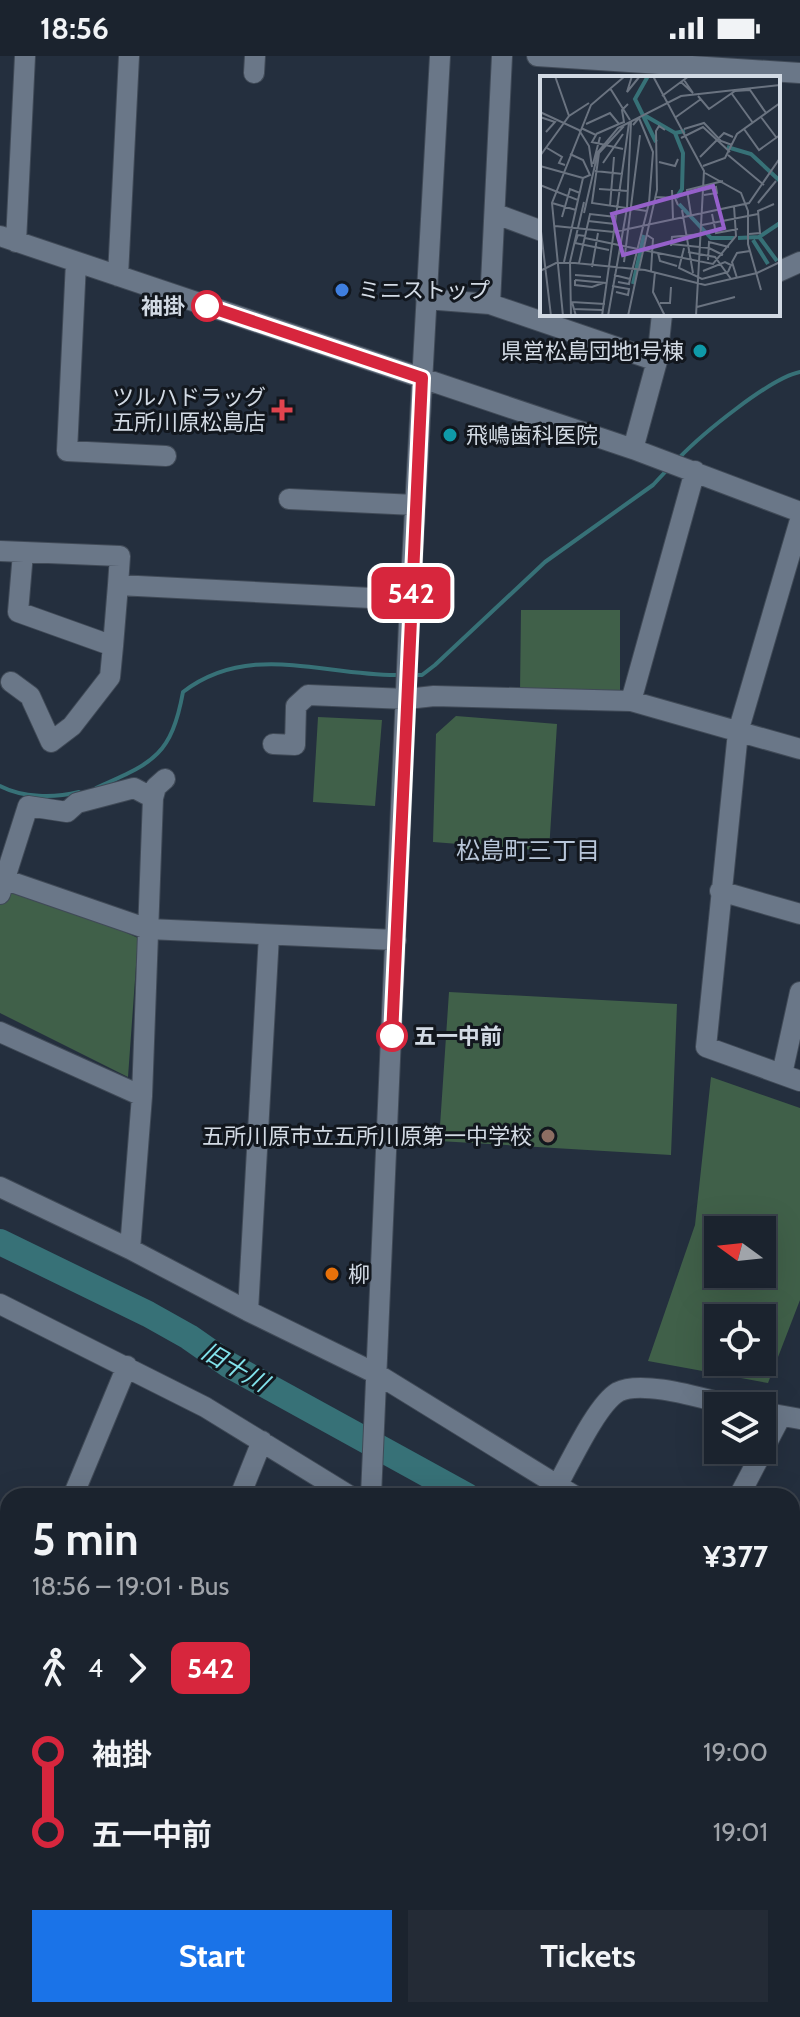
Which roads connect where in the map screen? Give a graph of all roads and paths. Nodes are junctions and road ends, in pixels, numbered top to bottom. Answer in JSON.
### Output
{"nodes":[{"id":1,"x":25,"y":56,"type":"edge"},
{"id":2,"x":129,"y":56,"type":"edge"},
{"id":3,"x":440,"y":56,"type":"edge"},
{"id":4,"x":502,"y":56,"type":"edge"},
{"id":5,"x":537,"y":56,"type":"edge"},
{"id":6,"x":674,"y":67,"type":"edge"},
{"id":7,"x":588,"y":69,"type":"edge"},
{"id":8,"x":770,"y":69,"type":"edge"},
{"id":9,"x":800,"y":73,"type":"edge"},
{"id":10,"x":496,"y":214,"type":"junction"},
{"id":11,"x":540,"y":230,"type":"edge"},
{"id":12,"x":8,"y":239,"type":"edge"},
{"id":13,"x":76,"y":262,"type":"junction"},
{"id":14,"x":800,"y":262,"type":"edge"},
{"id":15,"x":780,"y":271,"type":"edge"},
{"id":16,"x":118,"y":276,"type":"junction"},
{"id":17,"x":426,"y":299,"type":"junction"},
{"id":18,"x":490,"y":304,"type":"junction"},
{"id":19,"x":662,"y":316,"type":"edge"},
{"id":20,"x":657,"y":361,"type":"junction"},
{"id":21,"x":422,"y":378,"type":"junction"},
{"id":22,"x":633,"y":449,"type":"junction"},
{"id":23,"x":166,"y":456,"type":"dead end"},
{"id":24,"x":691,"y":470,"type":"junction"},
{"id":25,"x":289,"y":499,"type":"dead end"},
{"id":26,"x":415,"y":505,"type":"junction"},
{"id":27,"x":800,"y":512,"type":"edge"},
{"id":28,"x":800,"y":520,"type":"edge"},
{"id":29,"x":0,"y":551,"type":"edge"},
{"id":30,"x":23,"y":553,"type":"junction"},
{"id":31,"x":118,"y":585,"type":"junction"},
{"id":32,"x":410,"y":600,"type":"junction"},
{"id":33,"x":113,"y":646,"type":"junction"},
{"id":34,"x":11,"y":682,"type":"dead end"},
{"id":35,"x":407,"y":694,"type":"junction"},
{"id":36,"x":631,"y":701,"type":"junction"},
{"id":37,"x":738,"y":732,"type":"junction"},
{"id":38,"x":273,"y":744,"type":"dead end"},
{"id":39,"x":800,"y":749,"type":"edge"},
{"id":40,"x":165,"y":779,"type":"dead end"},
{"id":41,"x":153,"y":798,"type":"junction"},
{"id":42,"x":2,"y":884,"type":"edge"},
{"id":43,"x":720,"y":891,"type":"junction"},
{"id":44,"x":800,"y":914,"type":"edge"},
{"id":45,"x":148,"y":929,"type":"junction"},
{"id":46,"x":269,"y":935,"type":"junction"},
{"id":47,"x":396,"y":940,"type":"junction"},
{"id":48,"x":800,"y":992,"type":"edge"},
{"id":49,"x":0,"y":1032,"type":"edge"},
{"id":50,"x":791,"y":1078,"type":"edge"},
{"id":51,"x":142,"y":1096,"type":"junction"},
{"id":52,"x":0,"y":1187,"type":"edge"},
{"id":53,"x":130,"y":1249,"type":"junction"},
{"id":54,"x":0,"y":1304,"type":"edge"},
{"id":55,"x":248,"y":1311,"type":"junction"},
{"id":56,"x":127,"y":1366,"type":"junction"},
{"id":57,"x":377,"y":1380,"type":"junction"},
{"id":58,"x":704,"y":1400,"type":"edge"},
{"id":59,"x":781,"y":1416,"type":"edge"},
{"id":60,"x":262,"y":1441,"type":"junction"},
{"id":61,"x":76,"y":1488,"type":"edge"},
{"id":62,"x":243,"y":1488,"type":"edge"},
{"id":63,"x":337,"y":1488,"type":"edge"},
{"id":64,"x":371,"y":1488,"type":"edge"},
{"id":65,"x":561,"y":1488,"type":"edge"},
{"id":66,"x":567,"y":1488,"type":"edge"},
{"id":67,"x":743,"y":1488,"type":"edge"}],
"edges":[{"from":1,"to":12,"type":"street"},
{"from":2,"to":16,"type":"street"},
{"from":3,"to":17,"type":"street"},
{"from":4,"to":10,"type":"street"},
{"from":5,"to":7,"type":"street"},
{"from":6,"to":7,"type":"street"},
{"from":6,"to":8,"type":"street"},
{"from":8,"to":9,"type":"street"},
{"from":10,"to":11,"type":"street"},
{"from":10,"to":18,"type":"street"},
{"from":12,"to":13,"type":"street"},
{"from":13,"to":16,"type":"street"},
{"from":13,"to":23,"type":"street"},
{"from":14,"to":15,"type":"street"},
{"from":16,"to":21,"type":"street"},
{"from":17,"to":18,"type":"street"},
{"from":17,"to":21,"type":"street"},
{"from":18,"to":20,"type":"street"},
{"from":19,"to":20,"type":"street"},
{"from":20,"to":22,"type":"street"},
{"from":21,"to":22,"type":"street"},
{"from":21,"to":26,"type":"street"},
{"from":22,"to":24,"type":"street"},
{"from":24,"to":27,"type":"street"},
{"from":24,"to":36,"type":"street"},
{"from":25,"to":26,"type":"street"},
{"from":26,"to":32,"type":"street"},
{"from":28,"to":37,"type":"street"},
{"from":29,"to":30,"type":"street"},
{"from":30,"to":31,"type":"street"},
{"from":30,"to":33,"type":"street"},
{"from":31,"to":32,"type":"street"},
{"from":31,"to":33,"type":"street"},
{"from":32,"to":35,"type":"street"},
{"from":33,"to":34,"type":"street"},
{"from":35,"to":36,"type":"street"},
{"from":35,"to":38,"type":"street"},
{"from":35,"to":47,"type":"street"},
{"from":36,"to":37,"type":"street"},
{"from":37,"to":39,"type":"street"},
{"from":37,"to":43,"type":"street"},
{"from":40,"to":41,"type":"street"},
{"from":41,"to":42,"type":"street"},
{"from":41,"to":45,"type":"street"},
{"from":42,"to":45,"type":"street"},
{"from":43,"to":44,"type":"street"},
{"from":43,"to":50,"type":"street"},
{"from":45,"to":46,"type":"street"},
{"from":45,"to":51,"type":"street"},
{"from":46,"to":47,"type":"street"},
{"from":46,"to":55,"type":"street"},
{"from":47,"to":57,"type":"street"},
{"from":48,"to":50,"type":"street"},
{"from":49,"to":51,"type":"street"},
{"from":51,"to":53,"type":"street"},
{"from":52,"to":53,"type":"street"},
{"from":53,"to":55,"type":"street"},
{"from":54,"to":56,"type":"street"},
{"from":55,"to":57,"type":"street"},
{"from":56,"to":60,"type":"street"},
{"from":56,"to":61,"type":"street"},
{"from":57,"to":64,"type":"street"},
{"from":57,"to":65,"type":"street"},
{"from":58,"to":66,"type":"street"},
{"from":59,"to":67,"type":"street"},
{"from":60,"to":62,"type":"street"},
{"from":60,"to":63,"type":"street"}]}
